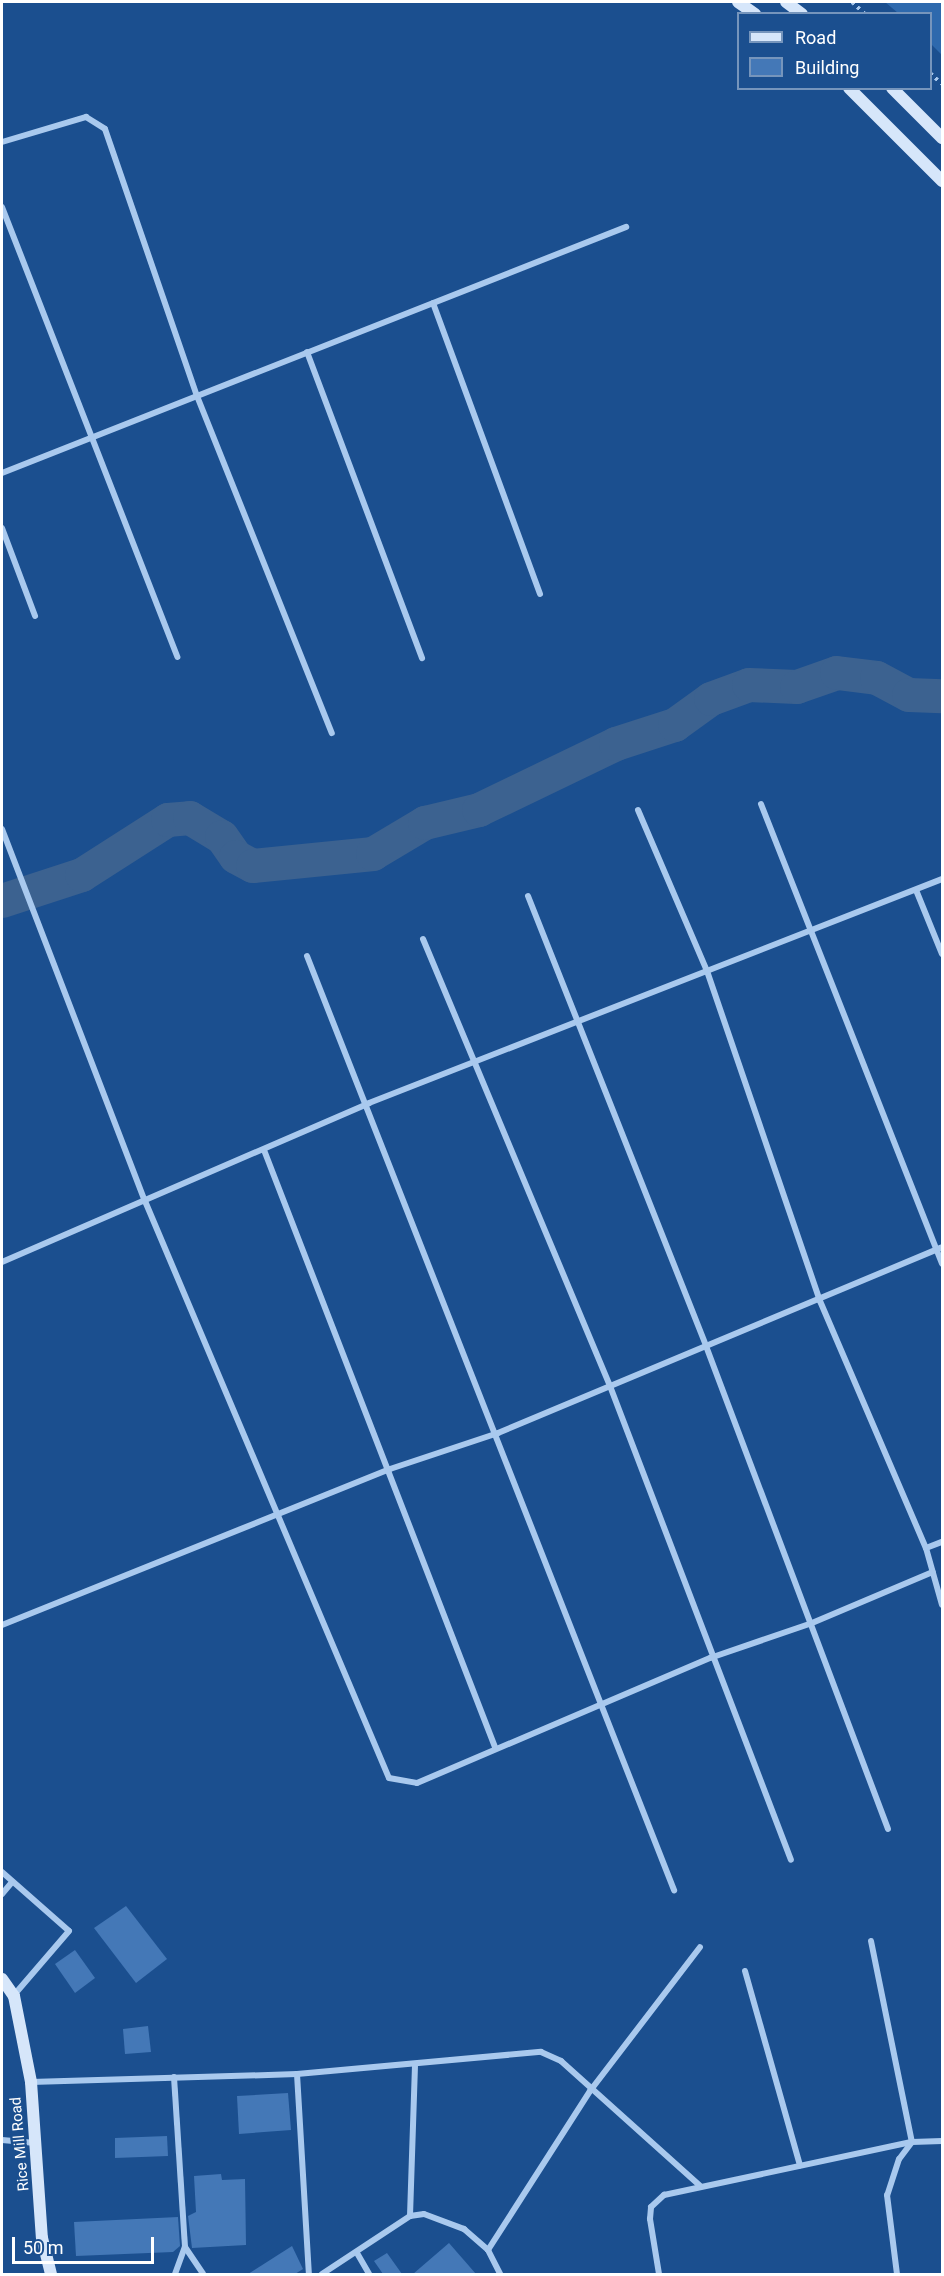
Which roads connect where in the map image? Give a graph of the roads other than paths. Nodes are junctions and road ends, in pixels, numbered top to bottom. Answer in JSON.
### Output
{"nodes":[{"id":1,"x":738,"y":2,"type":"edge"},
{"id":2,"x":786,"y":2,"type":"edge"},
{"id":3,"x":752,"y":12,"type":"edge"},
{"id":4,"x":799,"y":12,"type":"edge"},
{"id":5,"x":851,"y":90,"type":"edge"},
{"id":6,"x":893,"y":90,"type":"edge"},
{"id":7,"x":942,"y":138,"type":"edge"},
{"id":8,"x":2,"y":142,"type":"edge"},
{"id":9,"x":942,"y":181,"type":"edge"},
{"id":10,"x":2,"y":207,"type":"edge"},
{"id":11,"x":626,"y":227,"type":"dead end"},
{"id":12,"x":433,"y":303,"type":"junction"},
{"id":13,"x":307,"y":352,"type":"junction"},
{"id":14,"x":197,"y":396,"type":"junction"},
{"id":15,"x":93,"y":436,"type":"junction"},
{"id":16,"x":2,"y":473,"type":"edge"},
{"id":17,"x":2,"y":528,"type":"edge"},
{"id":18,"x":540,"y":594,"type":"dead end"},
{"id":19,"x":35,"y":616,"type":"dead end"},
{"id":20,"x":177,"y":657,"type":"dead end"},
{"id":21,"x":422,"y":658,"type":"dead end"},
{"id":22,"x":332,"y":733,"type":"dead end"},
{"id":23,"x":761,"y":804,"type":"dead end"},
{"id":24,"x":638,"y":810,"type":"dead end"},
{"id":25,"x":2,"y":829,"type":"edge"},
{"id":26,"x":942,"y":879,"type":"edge"},
{"id":27,"x":916,"y":890,"type":"junction"},
{"id":28,"x":528,"y":896,"type":"dead end"},
{"id":29,"x":813,"y":930,"type":"junction"},
{"id":30,"x":423,"y":939,"type":"dead end"},
{"id":31,"x":942,"y":954,"type":"edge"},
{"id":32,"x":308,"y":956,"type":"dead end"},
{"id":33,"x":707,"y":971,"type":"junction"},
{"id":34,"x":578,"y":1022,"type":"junction"},
{"id":35,"x":474,"y":1065,"type":"junction"},
{"id":36,"x":369,"y":1103,"type":"junction"},
{"id":37,"x":264,"y":1150,"type":"junction"},
{"id":38,"x":145,"y":1201,"type":"junction"},
{"id":39,"x":940,"y":1248,"type":"edge"},
{"id":40,"x":2,"y":1262,"type":"edge"},
{"id":41,"x":942,"y":1264,"type":"edge"},
{"id":42,"x":820,"y":1301,"type":"junction"},
{"id":43,"x":706,"y":1346,"type":"junction"},
{"id":44,"x":610,"y":1386,"type":"junction"},
{"id":45,"x":498,"y":1433,"type":"junction"},
{"id":46,"x":390,"y":1469,"type":"junction"},
{"id":47,"x":281,"y":1514,"type":"junction"},
{"id":48,"x":942,"y":1542,"type":"edge"},
{"id":49,"x":927,"y":1548,"type":"junction"},
{"id":50,"x":933,"y":1572,"type":"junction"},
{"id":51,"x":942,"y":1605,"type":"edge"},
{"id":52,"x":812,"y":1623,"type":"junction"},
{"id":53,"x":2,"y":1624,"type":"edge"},
{"id":54,"x":710,"y":1658,"type":"junction"},
{"id":55,"x":598,"y":1704,"type":"junction"},
{"id":56,"x":495,"y":1748,"type":"junction"},
{"id":57,"x":888,"y":1829,"type":"dead end"},
{"id":58,"x":791,"y":1860,"type":"dead end"},
{"id":59,"x":2,"y":1872,"type":"edge"},
{"id":60,"x":12,"y":1882,"type":"junction"},
{"id":61,"x":674,"y":1890,"type":"dead end"},
{"id":62,"x":2,"y":1894,"type":"edge"},
{"id":63,"x":871,"y":1941,"type":"dead end"},
{"id":64,"x":700,"y":1947,"type":"dead end"},
{"id":65,"x":745,"y":1971,"type":"dead end"},
{"id":66,"x":2,"y":1979,"type":"edge"},
{"id":67,"x":14,"y":1996,"type":"junction"},
{"id":68,"x":415,"y":2066,"type":"junction"},
{"id":69,"x":297,"y":2074,"type":"junction"},
{"id":70,"x":174,"y":2077,"type":"junction"},
{"id":71,"x":31,"y":2082,"type":"junction"},
{"id":72,"x":590,"y":2091,"type":"junction"},
{"id":73,"x":2,"y":2140,"type":"edge"},
{"id":74,"x":942,"y":2141,"type":"edge"},
{"id":75,"x":912,"y":2142,"type":"junction"},
{"id":76,"x":36,"y":2143,"type":"junction"},
{"id":77,"x":800,"y":2165,"type":"junction"},
{"id":78,"x":699,"y":2186,"type":"junction"},
{"id":79,"x":410,"y":2216,"type":"junction"},
{"id":80,"x":185,"y":2247,"type":"junction"},
{"id":81,"x":488,"y":2250,"type":"junction"},
{"id":82,"x":357,"y":2253,"type":"junction"},
{"id":83,"x":51,"y":2274,"type":"edge"},
{"id":84,"x":175,"y":2274,"type":"edge"},
{"id":85,"x":203,"y":2274,"type":"edge"},
{"id":86,"x":309,"y":2274,"type":"edge"},
{"id":87,"x":322,"y":2274,"type":"edge"},
{"id":88,"x":369,"y":2274,"type":"edge"},
{"id":89,"x":500,"y":2274,"type":"edge"},
{"id":90,"x":659,"y":2274,"type":"edge"},
{"id":91,"x":897,"y":2274,"type":"edge"}],
"edges":[{"from":1,"to":3,"type":"main road"},
{"from":2,"to":4,"type":"main road"},
{"from":5,"to":9,"type":"main road"},
{"from":6,"to":7,"type":"main road"},
{"from":8,"to":14,"type":"street"},
{"from":10,"to":15,"type":"street"},
{"from":11,"to":12,"type":"street"},
{"from":12,"to":13,"type":"street"},
{"from":12,"to":18,"type":"street"},
{"from":13,"to":14,"type":"street"},
{"from":13,"to":21,"type":"street"},
{"from":14,"to":15,"type":"street"},
{"from":14,"to":22,"type":"street"},
{"from":15,"to":16,"type":"street"},
{"from":15,"to":20,"type":"street"},
{"from":17,"to":19,"type":"street"},
{"from":23,"to":29,"type":"street"},
{"from":24,"to":33,"type":"street"},
{"from":25,"to":38,"type":"street"},
{"from":26,"to":27,"type":"street"},
{"from":27,"to":29,"type":"street"},
{"from":27,"to":31,"type":"street"},
{"from":28,"to":34,"type":"street"},
{"from":29,"to":33,"type":"street"},
{"from":29,"to":39,"type":"street"},
{"from":30,"to":35,"type":"street"},
{"from":32,"to":36,"type":"street"},
{"from":33,"to":34,"type":"street"},
{"from":33,"to":42,"type":"street"},
{"from":34,"to":35,"type":"street"},
{"from":34,"to":43,"type":"street"},
{"from":35,"to":36,"type":"street"},
{"from":35,"to":44,"type":"street"},
{"from":36,"to":37,"type":"street"},
{"from":36,"to":45,"type":"street"},
{"from":37,"to":38,"type":"street"},
{"from":37,"to":46,"type":"street"},
{"from":38,"to":40,"type":"street"},
{"from":38,"to":47,"type":"street"},
{"from":39,"to":41,"type":"street"},
{"from":39,"to":42,"type":"street"},
{"from":42,"to":43,"type":"street"},
{"from":42,"to":49,"type":"street"},
{"from":43,"to":44,"type":"street"},
{"from":43,"to":52,"type":"street"},
{"from":44,"to":45,"type":"street"},
{"from":44,"to":54,"type":"street"},
{"from":45,"to":46,"type":"street"},
{"from":45,"to":55,"type":"street"},
{"from":46,"to":47,"type":"street"},
{"from":46,"to":56,"type":"street"},
{"from":47,"to":53,"type":"street"},
{"from":47,"to":56,"type":"street"},
{"from":48,"to":49,"type":"street"},
{"from":49,"to":50,"type":"street"},
{"from":50,"to":51,"type":"street"},
{"from":50,"to":52,"type":"street"},
{"from":52,"to":54,"type":"street"},
{"from":52,"to":57,"type":"street"},
{"from":54,"to":55,"type":"street"},
{"from":54,"to":58,"type":"street"},
{"from":55,"to":56,"type":"street"},
{"from":55,"to":61,"type":"street"},
{"from":59,"to":60,"type":"street"},
{"from":60,"to":62,"type":"street"},
{"from":60,"to":67,"type":"street"},
{"from":63,"to":75,"type":"street"},
{"from":64,"to":72,"type":"street"},
{"from":65,"to":77,"type":"street"},
{"from":66,"to":67,"type":"main road","name":"Rice Mill Road"},
{"from":67,"to":71,"type":"main road","name":"Rice Mill Road"},
{"from":68,"to":69,"type":"street"},
{"from":68,"to":72,"type":"street"},
{"from":68,"to":79,"type":"street"},
{"from":69,"to":70,"type":"street"},
{"from":69,"to":86,"type":"street"},
{"from":70,"to":71,"type":"street"},
{"from":70,"to":80,"type":"street"},
{"from":71,"to":76,"type":"main road","name":"Rice Mill Road"},
{"from":72,"to":78,"type":"street"},
{"from":72,"to":81,"type":"street"},
{"from":73,"to":76,"type":"street"},
{"from":74,"to":75,"type":"street"},
{"from":75,"to":77,"type":"street"},
{"from":75,"to":91,"type":"street"},
{"from":76,"to":83,"type":"main road","name":"Rice Mill Road"},
{"from":77,"to":78,"type":"street"},
{"from":78,"to":90,"type":"street"},
{"from":79,"to":81,"type":"street"},
{"from":79,"to":82,"type":"street"},
{"from":80,"to":84,"type":"street"},
{"from":80,"to":85,"type":"street"},
{"from":81,"to":89,"type":"street"},
{"from":82,"to":87,"type":"street"},
{"from":82,"to":88,"type":"street"}]}
